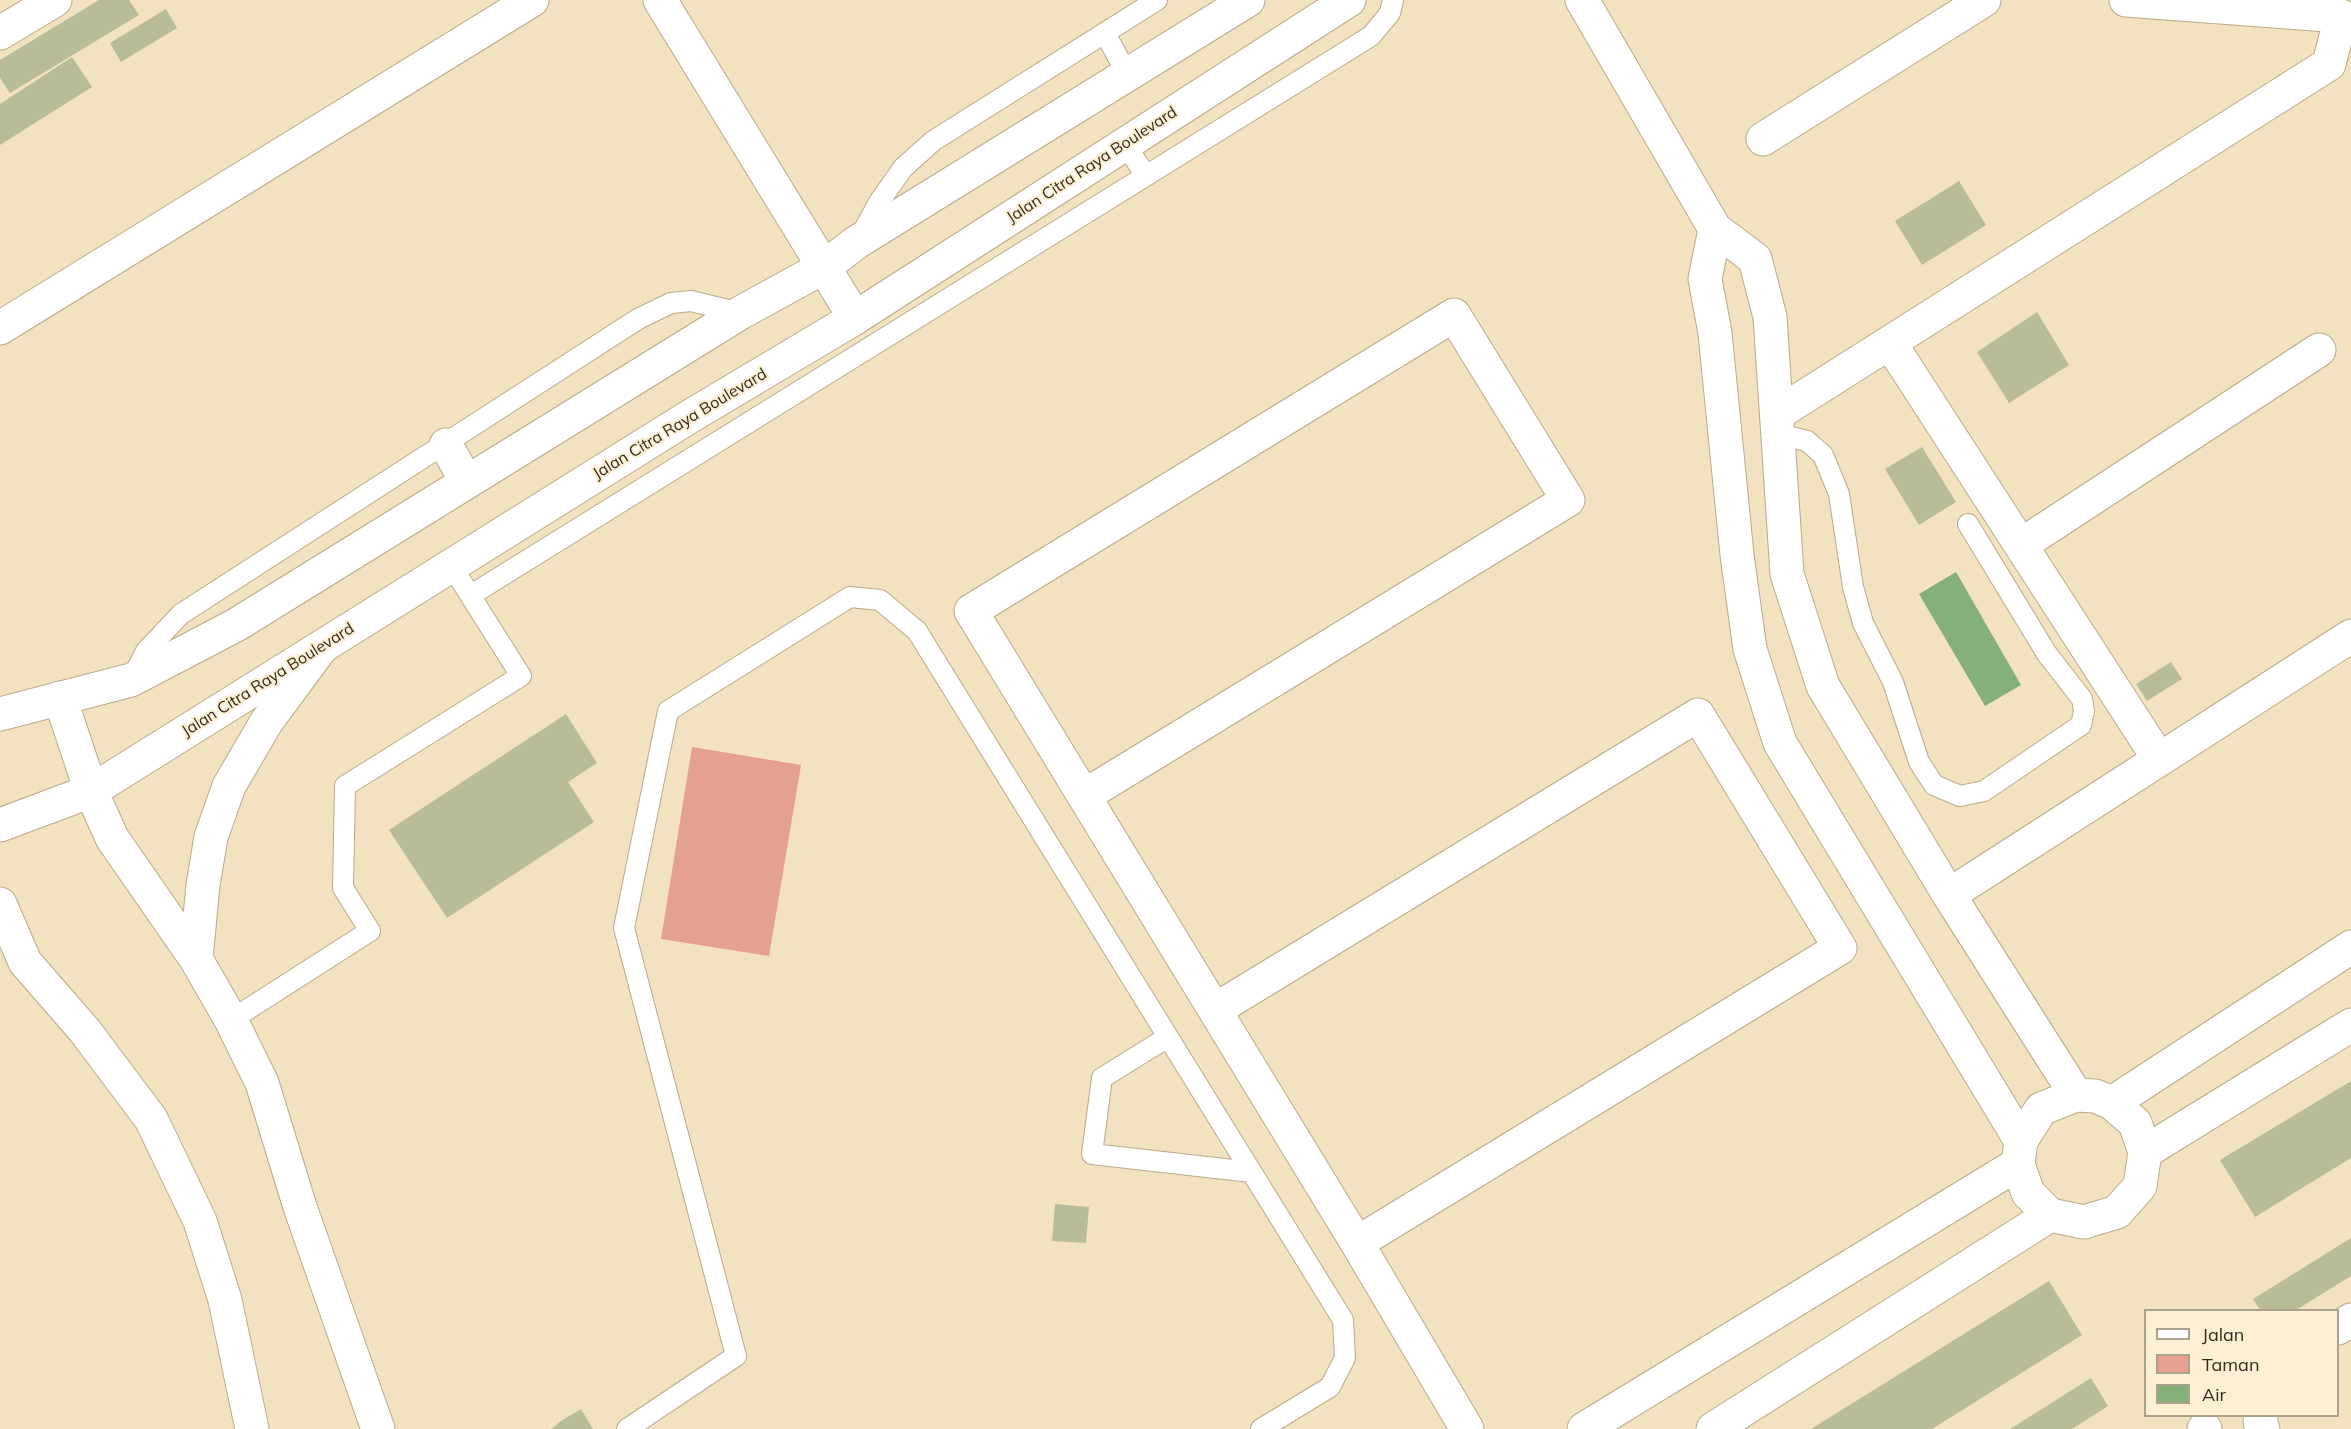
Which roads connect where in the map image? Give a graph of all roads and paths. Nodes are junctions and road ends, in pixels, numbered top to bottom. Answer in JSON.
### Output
{"nodes":[{"id":1,"x":55,"y":0,"type":"edge"},
{"id":2,"x":532,"y":0,"type":"edge"},
{"id":3,"x":660,"y":0,"type":"edge"},
{"id":4,"x":1157,"y":0,"type":"edge"},
{"id":5,"x":1248,"y":0,"type":"edge"},
{"id":6,"x":1349,"y":0,"type":"edge"},
{"id":7,"x":1393,"y":0,"type":"edge"},
{"id":8,"x":1582,"y":0,"type":"edge"},
{"id":9,"x":1984,"y":0,"type":"edge"},
{"id":10,"x":2126,"y":0,"type":"edge"},
{"id":11,"x":0,"y":33,"type":"edge"},
{"id":12,"x":1105,"y":33,"type":"junction"},
{"id":13,"x":1126,"y":75,"type":"junction"},
{"id":14,"x":1763,"y":139,"type":"dead end"},
{"id":15,"x":1125,"y":144,"type":"junction"},
{"id":16,"x":1146,"y":176,"type":"junction"},
{"id":17,"x":1715,"y":229,"type":"junction"},
{"id":18,"x":857,"y":242,"type":"junction"},
{"id":19,"x":969,"y":243,"type":"junction"},
{"id":20,"x":824,"y":267,"type":"junction"},
{"id":21,"x":988,"y":274,"type":"junction"},
{"id":22,"x":740,"y":314,"type":"junction"},
{"id":23,"x":855,"y":318,"type":"junction"},
{"id":24,"x":0,"y":327,"type":"edge"},
{"id":25,"x":1890,"y":343,"type":"junction"},
{"id":26,"x":2319,"y":350,"type":"dead end"},
{"id":27,"x":689,"y":417,"type":"junction"},
{"id":28,"x":1778,"y":424,"type":"junction"},
{"id":29,"x":446,"y":445,"type":"junction"},
{"id":30,"x":706,"y":448,"type":"junction"},
{"id":31,"x":466,"y":481,"type":"junction"},
{"id":32,"x":1968,"y":524,"type":"dead end"},
{"id":33,"x":491,"y":540,"type":"junction"},
{"id":34,"x":2021,"y":545,"type":"junction"},
{"id":35,"x":451,"y":565,"type":"junction"},
{"id":36,"x":507,"y":572,"type":"junction"},
{"id":37,"x":471,"y":595,"type":"junction"},
{"id":38,"x":2351,"y":636,"type":"edge"},
{"id":39,"x":322,"y":646,"type":"junction"},
{"id":40,"x":131,"y":680,"type":"junction"},
{"id":41,"x":60,"y":698,"type":"junction"},
{"id":42,"x":0,"y":714,"type":"edge"},
{"id":43,"x":2159,"y":759,"type":"junction"},
{"id":44,"x":91,"y":791,"type":"junction"},
{"id":45,"x":1084,"y":796,"type":"junction"},
{"id":46,"x":0,"y":825,"type":"edge"},
{"id":47,"x":1949,"y":895,"type":"junction"},
{"id":48,"x":0,"y":904,"type":"edge"},
{"id":49,"x":2351,"y":947,"type":"edge"},
{"id":50,"x":13,"y":955,"type":"edge"},
{"id":51,"x":196,"y":959,"type":"junction"},
{"id":52,"x":1215,"y":1011,"type":"junction"},
{"id":53,"x":231,"y":1020,"type":"junction"},
{"id":54,"x":2351,"y":1025,"type":"edge"},
{"id":55,"x":1168,"y":1037,"type":"junction"},
{"id":56,"x":2076,"y":1095,"type":"junction"},
{"id":57,"x":2112,"y":1103,"type":"junction"},
{"id":58,"x":2145,"y":1152,"type":"junction"},
{"id":59,"x":2019,"y":1153,"type":"junction"},
{"id":60,"x":1251,"y":1172,"type":"junction"},
{"id":61,"x":2050,"y":1215,"type":"junction"},
{"id":62,"x":1357,"y":1243,"type":"junction"},
{"id":63,"x":252,"y":1429,"type":"edge"},
{"id":64,"x":378,"y":1429,"type":"edge"},
{"id":65,"x":627,"y":1429,"type":"edge"},
{"id":66,"x":1262,"y":1429,"type":"edge"},
{"id":67,"x":1467,"y":1429,"type":"edge"},
{"id":68,"x":1584,"y":1429,"type":"edge"},
{"id":69,"x":1713,"y":1429,"type":"edge"}],
"edges":[{"from":1,"to":11,"type":"street"},
{"from":2,"to":24,"type":"street"},
{"from":3,"to":20,"type":"street"},
{"from":4,"to":12,"type":"lane"},
{"from":5,"to":13,"type":"street"},
{"from":6,"to":15,"type":"street","name":"Jalan Citra Raya Boulevard"},
{"from":7,"to":16,"type":"lane"},
{"from":8,"to":17,"type":"street"},
{"from":9,"to":14,"type":"street"},
{"from":10,"to":25,"type":"street"},
{"from":12,"to":13,"type":"lane"},
{"from":12,"to":18,"type":"lane"},
{"from":13,"to":18,"type":"street"},
{"from":15,"to":16,"type":"lane"},
{"from":15,"to":19,"type":"street","name":"Jalan Citra Raya Boulevard"},
{"from":16,"to":21,"type":"lane"},
{"from":17,"to":28,"type":"street"},
{"from":17,"to":59,"type":"street"},
{"from":18,"to":20,"type":"street"},
{"from":19,"to":21,"type":"lane"},
{"from":19,"to":23,"type":"street","name":"Jalan Citra Raya Boulevard"},
{"from":20,"to":22,"type":"street"},
{"from":20,"to":23,"type":"street"},
{"from":21,"to":30,"type":"lane"},
{"from":22,"to":29,"type":"lane"},
{"from":22,"to":31,"type":"street"},
{"from":23,"to":27,"type":"street","name":"Jalan Citra Raya Boulevard"},
{"from":25,"to":28,"type":"street"},
{"from":25,"to":34,"type":"street"},
{"from":26,"to":34,"type":"street"},
{"from":27,"to":30,"type":"lane"},
{"from":27,"to":33,"type":"street","name":"Jalan Citra Raya Boulevard"},
{"from":28,"to":32,"type":"lane"},
{"from":28,"to":47,"type":"street"},
{"from":29,"to":31,"type":"street"},
{"from":29,"to":40,"type":"lane"},
{"from":30,"to":36,"type":"lane"},
{"from":31,"to":40,"type":"street"},
{"from":33,"to":35,"type":"street","name":"Jalan Citra Raya Boulevard"},
{"from":33,"to":36,"type":"lane"},
{"from":34,"to":43,"type":"street"},
{"from":35,"to":37,"type":"lane"},
{"from":35,"to":39,"type":"street","name":"Jalan Citra Raya Boulevard"},
{"from":36,"to":37,"type":"lane"},
{"from":37,"to":53,"type":"lane"},
{"from":38,"to":43,"type":"street"},
{"from":39,"to":44,"type":"street","name":"Jalan Citra Raya Boulevard"},
{"from":39,"to":51,"type":"street"},
{"from":40,"to":41,"type":"street"},
{"from":41,"to":42,"type":"street"},
{"from":41,"to":44,"type":"street"},
{"from":43,"to":47,"type":"street"},
{"from":44,"to":46,"type":"street","name":"Jalan Citra Raya Boulevard"},
{"from":44,"to":51,"type":"street"},
{"from":45,"to":45,"type":"street"},
{"from":45,"to":52,"type":"street"},
{"from":47,"to":56,"type":"street"},
{"from":48,"to":50,"type":"street"},
{"from":49,"to":57,"type":"street"},
{"from":50,"to":63,"type":"street"},
{"from":51,"to":53,"type":"street"},
{"from":52,"to":62,"type":"street"},
{"from":52,"to":62,"type":"street"},
{"from":53,"to":64,"type":"street"},
{"from":54,"to":58,"type":"street"},
{"from":55,"to":60,"type":"lane"},
{"from":55,"to":60,"type":"lane"},
{"from":55,"to":65,"type":"lane"},
{"from":56,"to":57,"type":"street"},
{"from":56,"to":59,"type":"street"},
{"from":57,"to":58,"type":"street"},
{"from":58,"to":61,"type":"street"},
{"from":59,"to":61,"type":"street"},
{"from":59,"to":68,"type":"street"},
{"from":60,"to":66,"type":"lane"},
{"from":61,"to":69,"type":"street"},
{"from":62,"to":67,"type":"street"}]}
